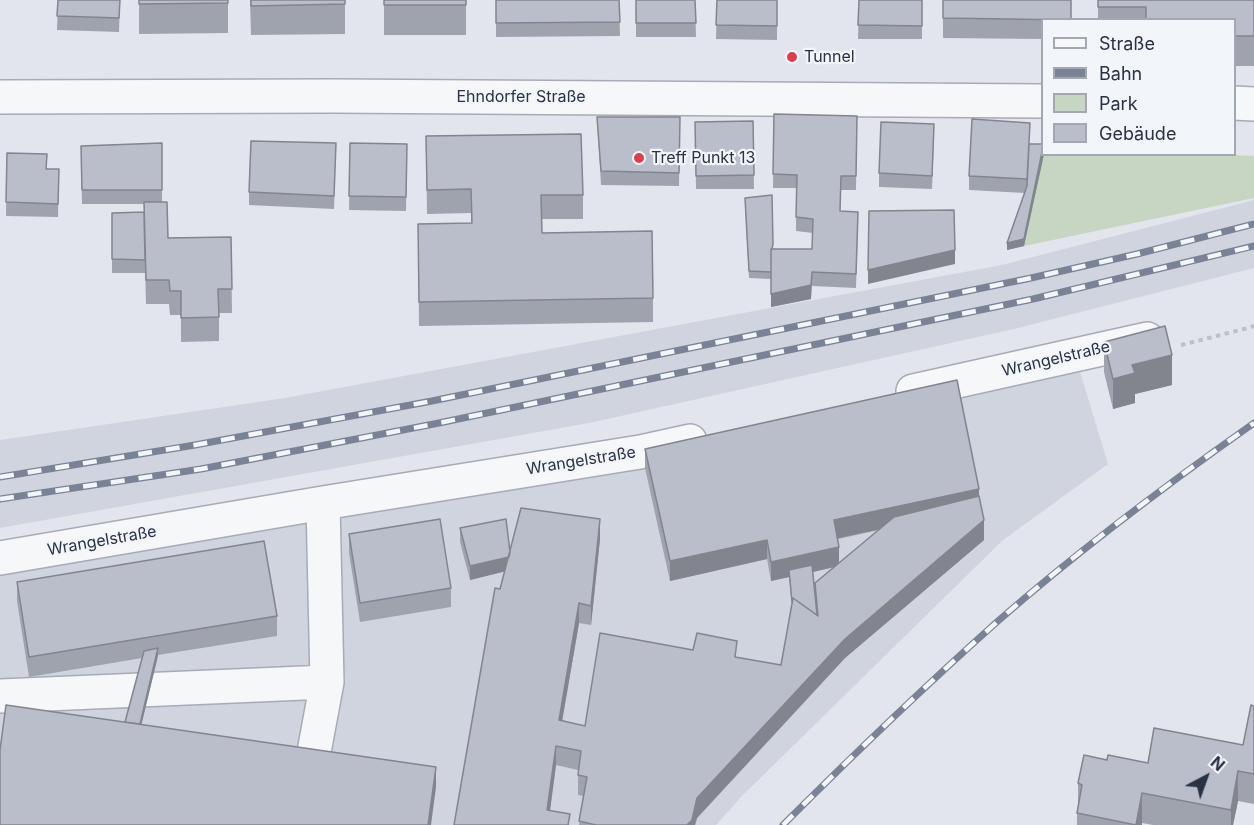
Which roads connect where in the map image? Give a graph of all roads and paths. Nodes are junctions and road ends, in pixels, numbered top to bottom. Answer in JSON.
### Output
{"nodes":[{"id":1,"x":0,"y":97,"type":"edge"},
{"id":2,"x":1041,"y":101,"type":"edge"},
{"id":3,"x":1236,"y":103,"type":"edge"},
{"id":4,"x":1254,"y":104,"type":"edge"},
{"id":5,"x":1254,"y":326,"type":"edge"},
{"id":6,"x":1157,"y":337,"type":"joint"},
{"id":7,"x":880,"y":398,"type":"edge"},
{"id":8,"x":720,"y":434,"type":"edge"},
{"id":9,"x":323,"y":503,"type":"junction"},
{"id":10,"x":0,"y":558,"type":"edge"},
{"id":11,"x":327,"y":682,"type":"junction"},
{"id":12,"x":0,"y":696,"type":"edge"},
{"id":13,"x":311,"y":768,"type":"edge"}],
"edges":[{"from":1,"to":2,"type":"street","name":"Ehndorfer Straße"},
{"from":3,"to":4,"type":"street"},
{"from":5,"to":6,"type":"path"},
{"from":6,"to":7,"type":"street","name":"Wrangelstraße"},
{"from":8,"to":9,"type":"street","name":"Wrangelstraße"},
{"from":9,"to":10,"type":"street","name":"Wrangelstraße"},
{"from":9,"to":11,"type":"street"},
{"from":11,"to":12,"type":"street"},
{"from":11,"to":13,"type":"street"}]}
